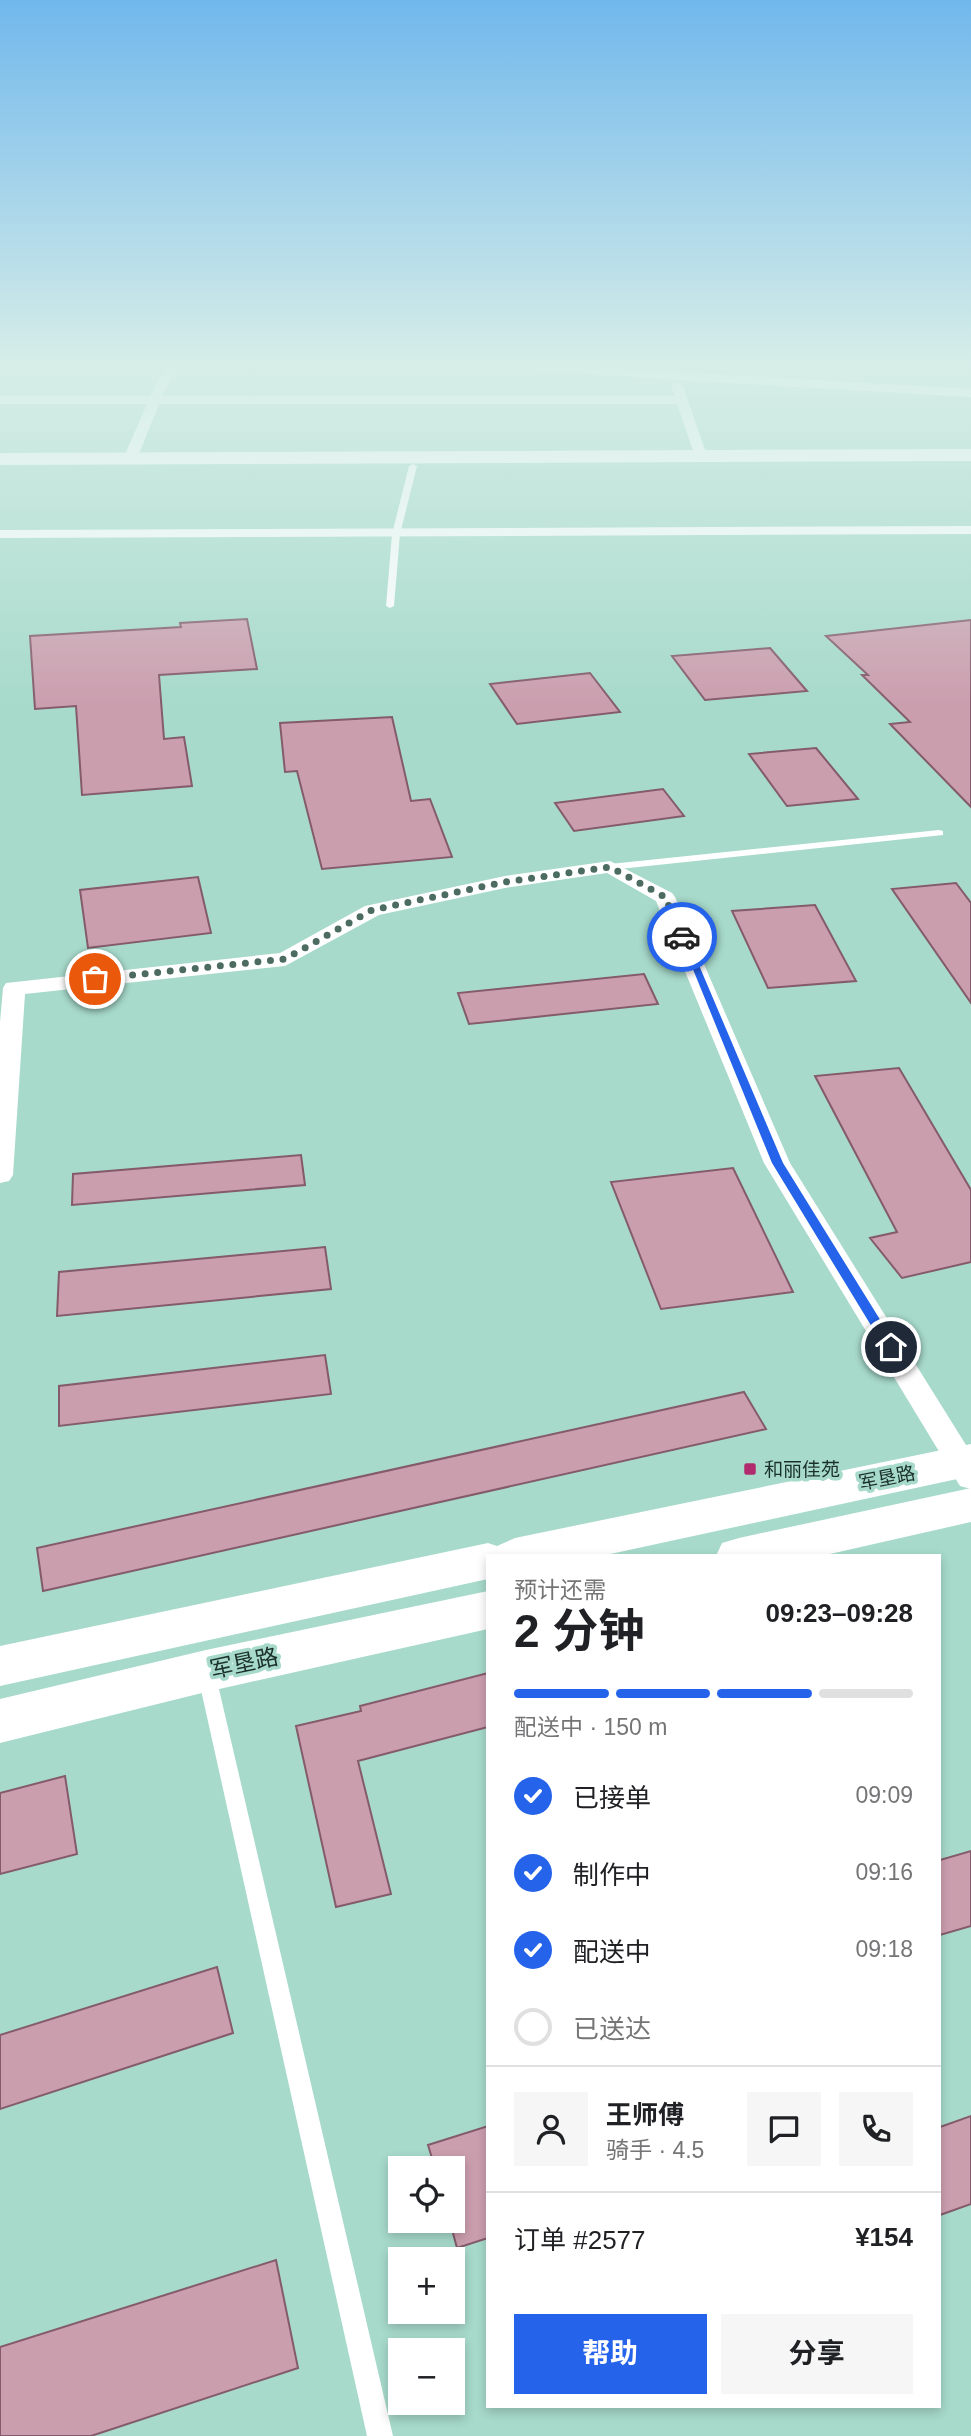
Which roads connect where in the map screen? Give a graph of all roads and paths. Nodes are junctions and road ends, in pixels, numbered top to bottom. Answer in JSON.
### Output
{"nodes":[{"id":1,"x":410,"y":477,"type":"edge"},
{"id":2,"x":971,"y":530,"type":"edge"},
{"id":3,"x":0,"y":534,"type":"edge"},
{"id":4,"x":396,"y":534,"type":"junction"},
{"id":5,"x":390,"y":606,"type":"dead end"},
{"id":6,"x":939,"y":833,"type":"dead end"},
{"id":7,"x":610,"y":867,"type":"junction"},
{"id":8,"x":0,"y":1175,"type":"edge"},
{"id":9,"x":969,"y":1477,"type":"edge"},
{"id":10,"x":526,"y":1554,"type":"edge"},
{"id":11,"x":745,"y":1554,"type":"edge"},
{"id":12,"x":486,"y":1561,"type":"edge"},
{"id":13,"x":486,"y":1610,"type":"edge"},
{"id":14,"x":0,"y":1666,"type":"edge"},
{"id":15,"x":206,"y":1671,"type":"junction"},
{"id":16,"x":0,"y":1721,"type":"edge"},
{"id":17,"x":380,"y":2436,"type":"edge"}],
"edges":[{"from":1,"to":4,"type":"lane"},
{"from":2,"to":4,"type":"street"},
{"from":3,"to":4,"type":"street"},
{"from":4,"to":5,"type":"lane"},
{"from":6,"to":7,"type":"lane"},
{"from":7,"to":8,"type":"street"},
{"from":7,"to":9,"type":"street"},
{"from":9,"to":10,"type":"main road","name":"军垦路"},
{"from":9,"to":11,"type":"main road"},
{"from":12,"to":14,"type":"main road"},
{"from":13,"to":15,"type":"main road","name":"军垦路"},
{"from":15,"to":16,"type":"main road","name":"军垦路"},
{"from":15,"to":17,"type":"lane"}]}
